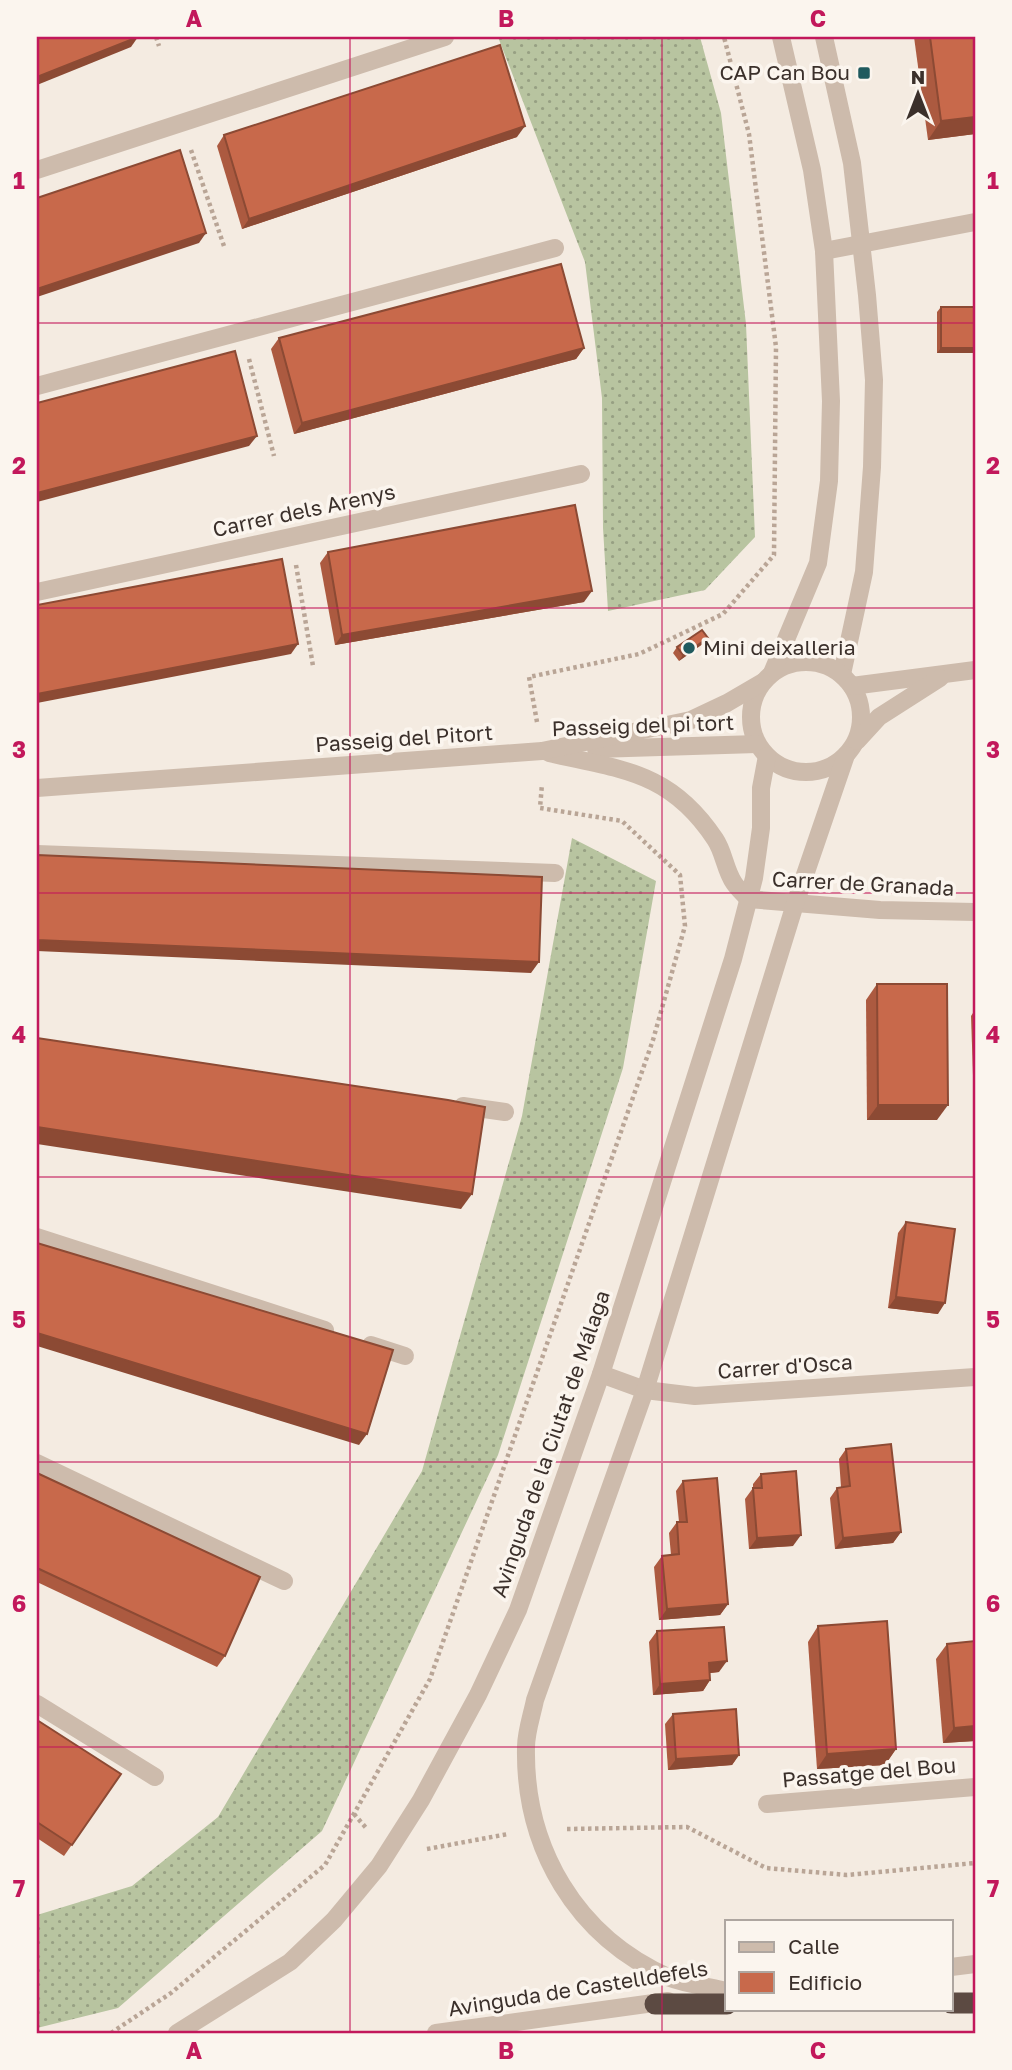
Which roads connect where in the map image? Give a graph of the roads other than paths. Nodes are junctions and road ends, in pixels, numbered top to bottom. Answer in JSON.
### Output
{"nodes":[{"id":1,"x":445,"y":37,"type":"edge"},
{"id":2,"x":781,"y":37,"type":"edge"},
{"id":3,"x":824,"y":37,"type":"edge"},
{"id":4,"x":37,"y":170,"type":"edge"},
{"id":5,"x":975,"y":222,"type":"edge"},
{"id":6,"x":862,"y":244,"type":"junction"},
{"id":7,"x":555,"y":247,"type":"dead end"},
{"id":8,"x":824,"y":251,"type":"junction"},
{"id":9,"x":37,"y":386,"type":"edge"},
{"id":10,"x":581,"y":474,"type":"dead end"},
{"id":11,"x":37,"y":592,"type":"edge"},
{"id":12,"x":975,"y":670,"type":"edge"},
{"id":13,"x":943,"y":676,"type":"junction"},
{"id":14,"x":767,"y":678,"type":"junction"},
{"id":15,"x":847,"y":680,"type":"junction"},
{"id":16,"x":851,"y":749,"type":"junction"},
{"id":17,"x":762,"y":750,"type":"junction"},
{"id":18,"x":542,"y":751,"type":"junction"},
{"id":19,"x":37,"y":788,"type":"edge"},
{"id":20,"x":37,"y":853,"type":"edge"},
{"id":21,"x":555,"y":873,"type":"dead end"},
{"id":22,"x":748,"y":899,"type":"junction"},
{"id":23,"x":794,"y":904,"type":"junction"},
{"id":24,"x":975,"y":912,"type":"edge"},
{"id":25,"x":450,"y":1104,"type":"edge"},
{"id":26,"x":505,"y":1112,"type":"dead end"},
{"id":27,"x":37,"y":1237,"type":"edge"},
{"id":28,"x":405,"y":1356,"type":"dead end"},
{"id":29,"x":601,"y":1374,"type":"junction"},
{"id":30,"x":975,"y":1377,"type":"edge"},
{"id":31,"x":645,"y":1390,"type":"junction"},
{"id":32,"x":37,"y":1463,"type":"edge"},
{"id":33,"x":284,"y":1581,"type":"dead end"},
{"id":34,"x":37,"y":1704,"type":"edge"},
{"id":35,"x":155,"y":1777,"type":"dead end"},
{"id":36,"x":975,"y":1787,"type":"edge"},
{"id":37,"x":767,"y":1804,"type":"dead end"},
{"id":38,"x":975,"y":1964,"type":"edge"},
{"id":39,"x":953,"y":1967,"type":"edge"},
{"id":40,"x":725,"y":1995,"type":"edge"},
{"id":41,"x":953,"y":2003,"type":"edge"},
{"id":42,"x":975,"y":2003,"type":"edge"},
{"id":43,"x":655,"y":2004,"type":"joint"},
{"id":44,"x":177,"y":2033,"type":"edge"},
{"id":45,"x":436,"y":2033,"type":"edge"}],
"edges":[{"from":1,"to":4,"type":"street"},
{"from":2,"to":8,"type":"street"},
{"from":3,"to":6,"type":"street"},
{"from":5,"to":6,"type":"street"},
{"from":6,"to":8,"type":"street"},
{"from":6,"to":15,"type":"street"},
{"from":7,"to":9,"type":"street"},
{"from":8,"to":14,"type":"street"},
{"from":10,"to":11,"type":"street","name":"Carrer dels Arenys"},
{"from":12,"to":13,"type":"street"},
{"from":13,"to":15,"type":"street"},
{"from":13,"to":16,"type":"street"},
{"from":14,"to":15,"type":"street"},
{"from":14,"to":17,"type":"street"},
{"from":14,"to":18,"type":"street","name":"Passeig del Pitort"},
{"from":15,"to":16,"type":"street"},
{"from":16,"to":17,"type":"street"},
{"from":16,"to":23,"type":"street"},
{"from":17,"to":18,"type":"street","name":"Passeig del pi tort"},
{"from":17,"to":22,"type":"street","name":"Avinguda de la Ciutat de Málaga"},
{"from":18,"to":19,"type":"street","name":"Passeig del Pitort"},
{"from":18,"to":22,"type":"street","name":"Passeig del pi tort"},
{"from":20,"to":21,"type":"street"},
{"from":22,"to":23,"type":"street","name":"Carrer de Granada"},
{"from":22,"to":29,"type":"street","name":"Avinguda de la Ciutat de Málaga"},
{"from":23,"to":24,"type":"street","name":"Carrer de Granada"},
{"from":23,"to":31,"type":"street"},
{"from":25,"to":26,"type":"street"},
{"from":27,"to":28,"type":"street"},
{"from":29,"to":31,"type":"street","name":"Carrer d'Osca"},
{"from":29,"to":44,"type":"street","name":"Avinguda de la Ciutat de Málaga"},
{"from":30,"to":31,"type":"street","name":"Carrer d'Osca"},
{"from":31,"to":40,"type":"street"},
{"from":32,"to":33,"type":"street"},
{"from":34,"to":35,"type":"street"},
{"from":36,"to":37,"type":"street","name":"Passatge del Bou"},
{"from":38,"to":39,"type":"street"},
{"from":40,"to":43,"type":"highway"},
{"from":41,"to":42,"type":"highway"},
{"from":43,"to":45,"type":"street","name":"Avinguda de Castelldefels"}]}
